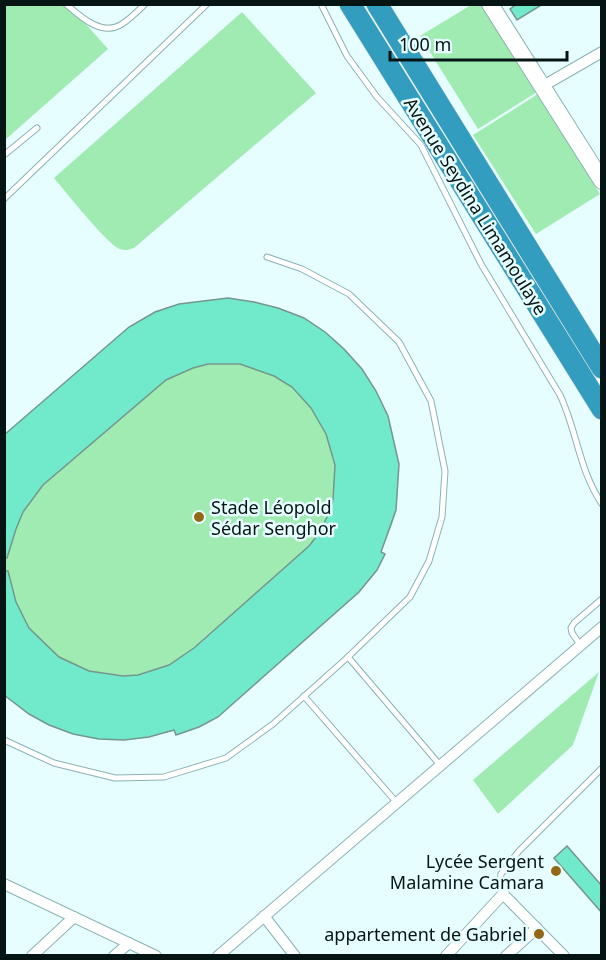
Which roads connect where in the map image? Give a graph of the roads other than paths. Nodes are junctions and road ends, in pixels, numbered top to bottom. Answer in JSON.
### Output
{"nodes":[{"id":1,"x":66,"y":4,"type":"edge"},
{"id":2,"x":145,"y":4,"type":"edge"},
{"id":3,"x":207,"y":4,"type":"edge"},
{"id":4,"x":321,"y":4,"type":"edge"},
{"id":5,"x":350,"y":4,"type":"edge"},
{"id":6,"x":377,"y":4,"type":"edge"},
{"id":7,"x":384,"y":4,"type":"edge"},
{"id":8,"x":490,"y":4,"type":"edge"},
{"id":9,"x":397,"y":37,"type":"junction"},
{"id":10,"x":602,"y":51,"type":"edge"},
{"id":11,"x":543,"y":86,"type":"junction"},
{"id":12,"x":37,"y":128,"type":"dead end"},
{"id":13,"x":4,"y":155,"type":"edge"},
{"id":14,"x":602,"y":181,"type":"edge"},
{"id":15,"x":4,"y":199,"type":"edge"},
{"id":16,"x":267,"y":257,"type":"dead end"},
{"id":17,"x":602,"y":368,"type":"edge"},
{"id":18,"x":602,"y":409,"type":"edge"},
{"id":19,"x":602,"y":504,"type":"edge"},
{"id":20,"x":602,"y":599,"type":"edge"},
{"id":21,"x":602,"y":627,"type":"edge"},
{"id":22,"x":581,"y":646,"type":"junction"},
{"id":23,"x":348,"y":657,"type":"junction"},
{"id":24,"x":304,"y":696,"type":"junction"},
{"id":25,"x":4,"y":740,"type":"edge"},
{"id":26,"x":440,"y":765,"type":"junction"},
{"id":27,"x":602,"y":768,"type":"edge"},
{"id":28,"x":397,"y":803,"type":"junction"},
{"id":29,"x":4,"y":884,"type":"edge"},
{"id":30,"x":503,"y":894,"type":"junction"},
{"id":31,"x":264,"y":916,"type":"junction"},
{"id":32,"x":74,"y":917,"type":"junction"},
{"id":33,"x":537,"y":928,"type":"junction"},
{"id":34,"x":129,"y":942,"type":"junction"},
{"id":35,"x":32,"y":956,"type":"edge"},
{"id":36,"x":114,"y":956,"type":"edge"},
{"id":37,"x":156,"y":956,"type":"edge"},
{"id":38,"x":218,"y":956,"type":"edge"},
{"id":39,"x":295,"y":956,"type":"edge"},
{"id":40,"x":446,"y":956,"type":"edge"},
{"id":41,"x":506,"y":956,"type":"edge"},
{"id":42,"x":564,"y":956,"type":"edge"}],
"edges":[{"from":1,"to":2,"type":"lane"},
{"from":3,"to":15,"type":"lane"},
{"from":4,"to":19,"type":"lane"},
{"from":5,"to":18,"type":"highway","name":"Avenue Seydina Limamoulaye"},
{"from":6,"to":9,"type":"highway","name":"Avenue Seydina Limamoulaye"},
{"from":7,"to":9,"type":"highway"},
{"from":8,"to":11,"type":"street"},
{"from":9,"to":17,"type":"highway","name":"Avenue Seydina Limamoulaye"},
{"from":10,"to":11,"type":"street"},
{"from":11,"to":14,"type":"street"},
{"from":12,"to":13,"type":"lane"},
{"from":16,"to":23,"type":"lane"},
{"from":20,"to":22,"type":"lane"},
{"from":21,"to":22,"type":"street"},
{"from":22,"to":26,"type":"street"},
{"from":23,"to":24,"type":"lane"},
{"from":23,"to":26,"type":"lane"},
{"from":24,"to":25,"type":"lane"},
{"from":24,"to":28,"type":"lane"},
{"from":26,"to":28,"type":"street"},
{"from":27,"to":30,"type":"lane"},
{"from":28,"to":31,"type":"street"},
{"from":29,"to":32,"type":"street"},
{"from":30,"to":33,"type":"street"},
{"from":30,"to":40,"type":"street"},
{"from":31,"to":38,"type":"street"},
{"from":31,"to":39,"type":"street"},
{"from":32,"to":34,"type":"street"},
{"from":32,"to":35,"type":"street"},
{"from":33,"to":41,"type":"street"},
{"from":33,"to":42,"type":"street"},
{"from":34,"to":36,"type":"street"},
{"from":34,"to":37,"type":"street"}]}
